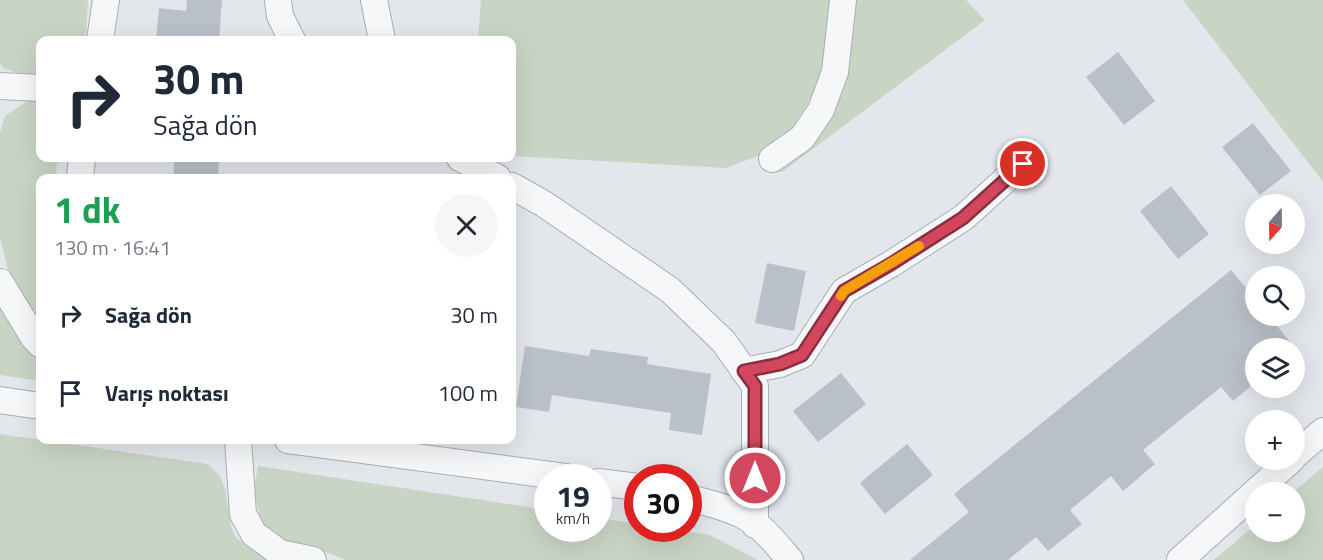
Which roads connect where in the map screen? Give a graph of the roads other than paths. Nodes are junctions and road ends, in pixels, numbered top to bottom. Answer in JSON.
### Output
{"nodes":[{"id":1,"x":106,"y":0,"type":"edge"},
{"id":2,"x":278,"y":0,"type":"edge"},
{"id":3,"x":374,"y":0,"type":"edge"},
{"id":4,"x":843,"y":0,"type":"edge"},
{"id":5,"x":101,"y":36,"type":"edge"},
{"id":6,"x":290,"y":36,"type":"edge"},
{"id":7,"x":381,"y":36,"type":"edge"},
{"id":8,"x":0,"y":86,"type":"edge"},
{"id":9,"x":36,"y":88,"type":"edge"},
{"id":10,"x":772,"y":159,"type":"dead end"},
{"id":11,"x":468,"y":162,"type":"edge"},
{"id":12,"x":1023,"y":164,"type":"dead end"},
{"id":13,"x":485,"y":170,"type":"edge"},
{"id":14,"x":516,"y":188,"type":"edge"},
{"id":15,"x":0,"y":282,"type":"edge"},
{"id":16,"x":36,"y":340,"type":"edge"},
{"id":17,"x":744,"y":371,"type":"junction"},
{"id":18,"x":0,"y":400,"type":"edge"},
{"id":19,"x":36,"y":405,"type":"edge"},
{"id":20,"x":1323,"y":431,"type":"edge"},
{"id":21,"x":238,"y":444,"type":"edge"},
{"id":22,"x":318,"y":444,"type":"edge"},
{"id":23,"x":1305,"y":447,"type":"edge"},
{"id":24,"x":1280,"y":470,"type":"edge"},
{"id":25,"x":534,"y":473,"type":"edge"},
{"id":26,"x":702,"y":501,"type":"edge"},
{"id":27,"x":755,"y":525,"type":"junction"},
{"id":28,"x":313,"y":560,"type":"edge"},
{"id":29,"x":790,"y":560,"type":"edge"},
{"id":30,"x":1180,"y":560,"type":"edge"}],
"edges":[{"from":1,"to":5,"type":"street"},
{"from":2,"to":6,"type":"street"},
{"from":3,"to":7,"type":"street"},
{"from":4,"to":10,"type":"street"},
{"from":8,"to":9,"type":"street"},
{"from":11,"to":13,"type":"street"},
{"from":12,"to":17,"type":"street"},
{"from":14,"to":17,"type":"street"},
{"from":15,"to":16,"type":"street"},
{"from":17,"to":27,"type":"street"},
{"from":18,"to":19,"type":"street"},
{"from":20,"to":23,"type":"street"},
{"from":21,"to":28,"type":"street"},
{"from":22,"to":25,"type":"street"},
{"from":24,"to":30,"type":"street"},
{"from":26,"to":27,"type":"street"},
{"from":27,"to":29,"type":"street"}]}
